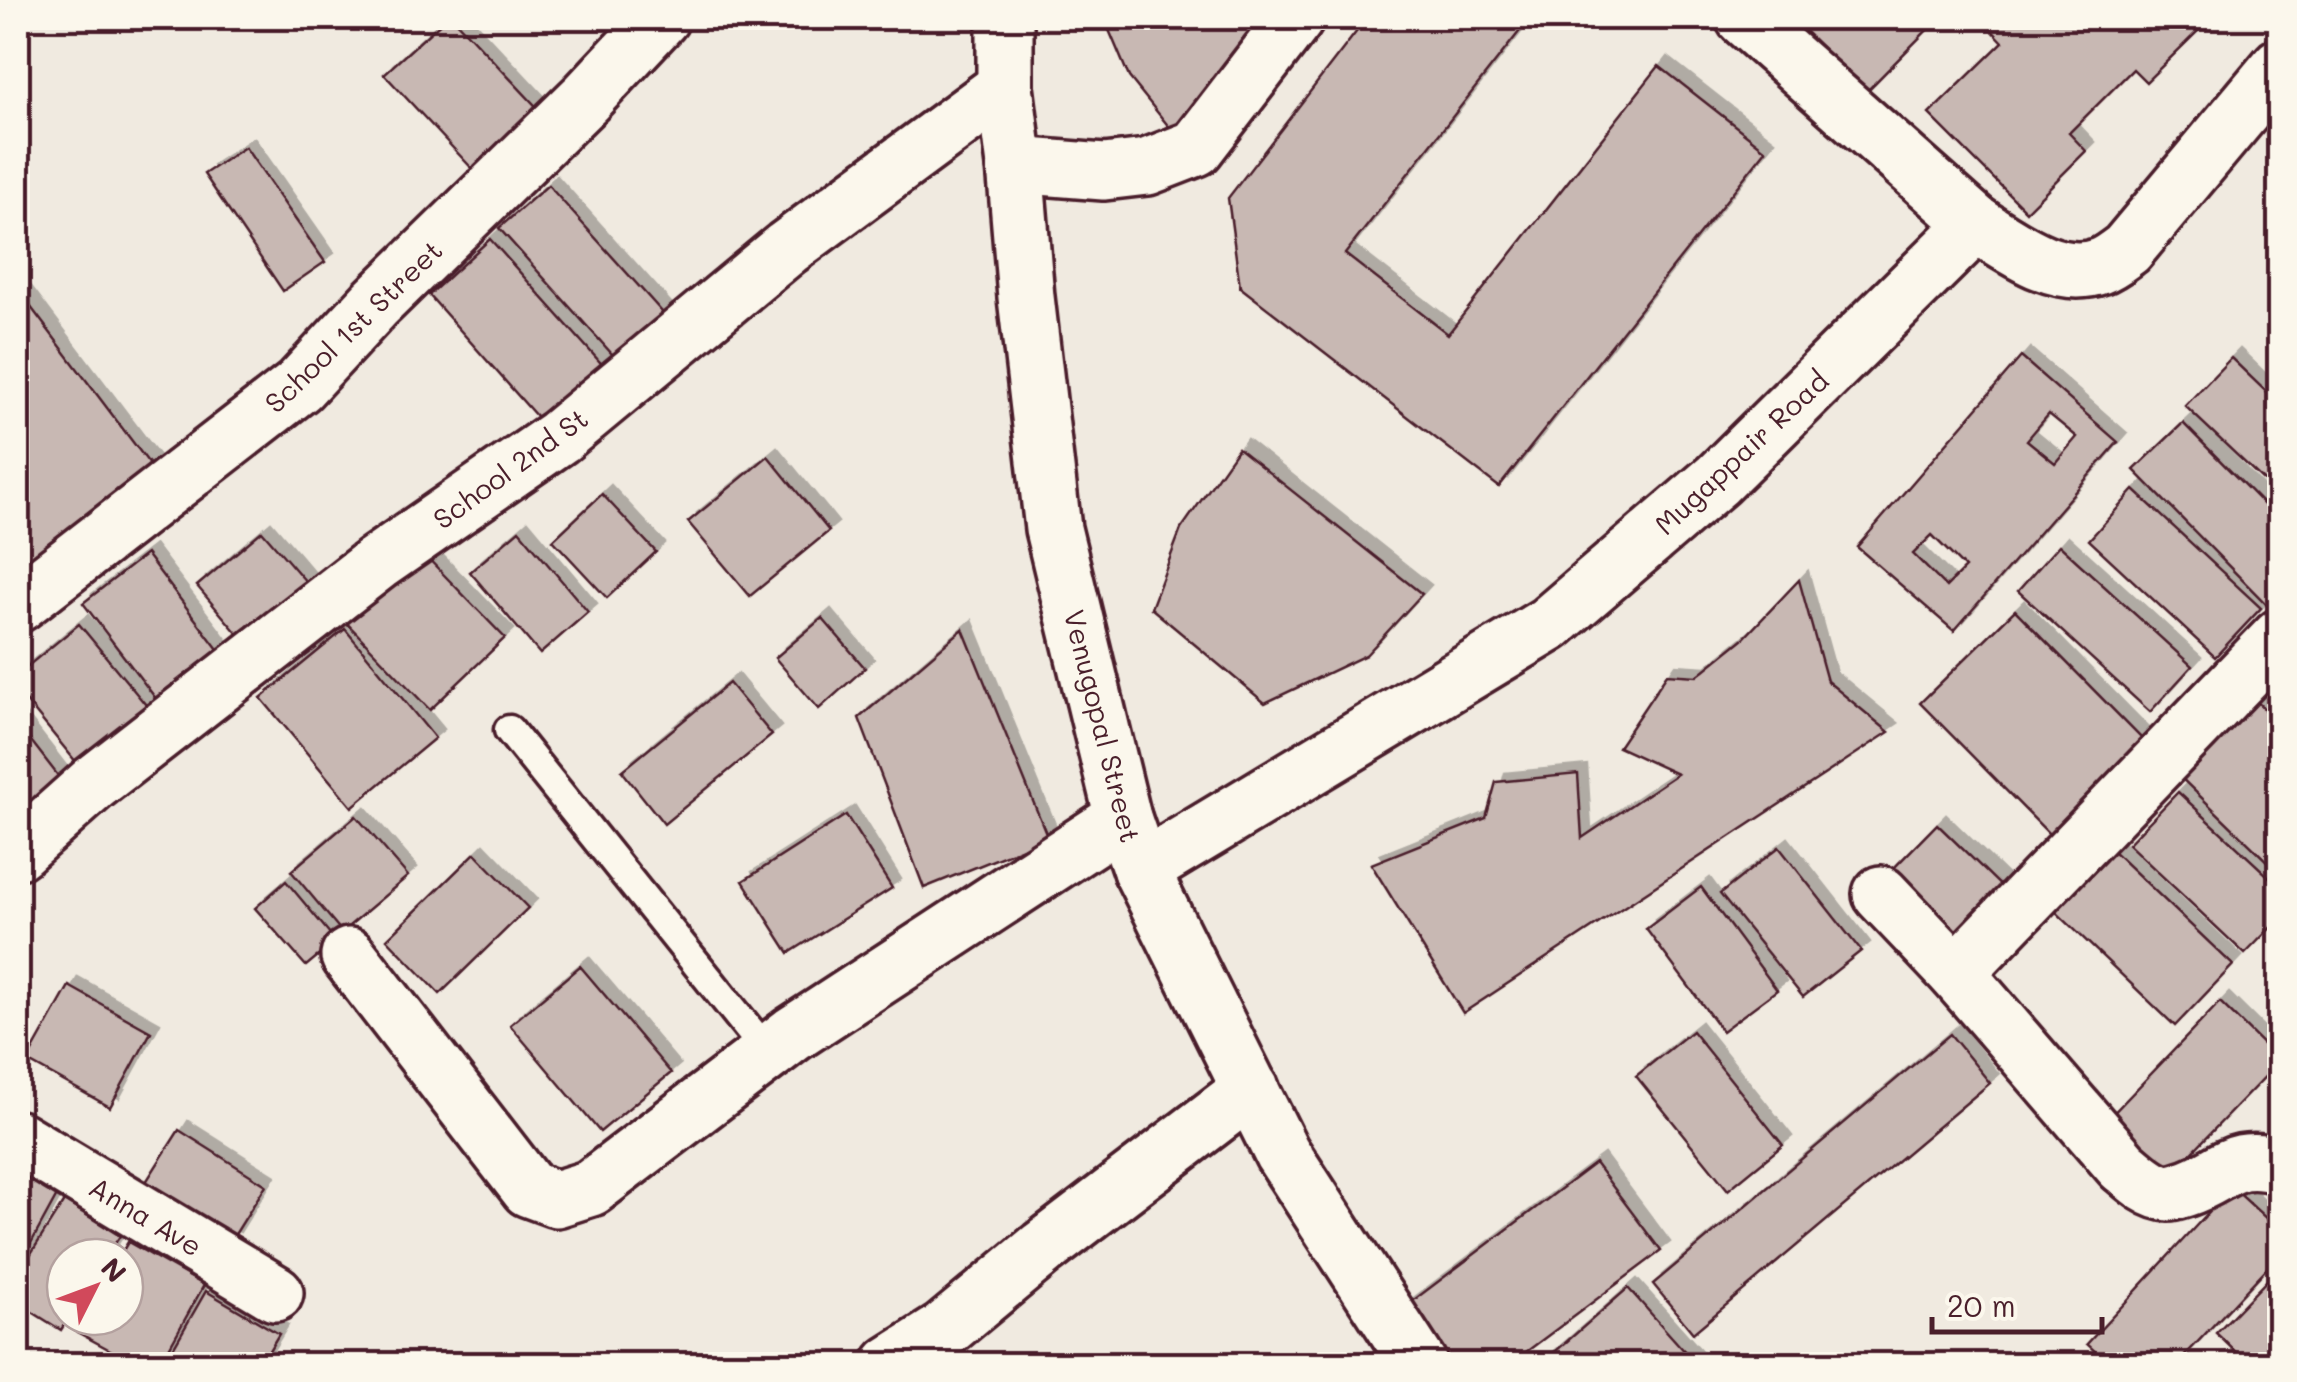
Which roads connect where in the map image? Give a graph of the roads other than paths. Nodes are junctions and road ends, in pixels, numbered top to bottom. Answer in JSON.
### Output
{"nodes":[{"id":1,"x":661,"y":18,"type":"edge"},
{"id":2,"x":1005,"y":18,"type":"edge"},
{"id":3,"x":1296,"y":18,"type":"edge"},
{"id":4,"x":1744,"y":18,"type":"edge"},
{"id":5,"x":2280,"y":66,"type":"edge"},
{"id":6,"x":1005,"y":87,"type":"junction"},
{"id":7,"x":1015,"y":165,"type":"junction"},
{"id":8,"x":1976,"y":224,"type":"junction"},
{"id":9,"x":18,"y":604,"type":"edge"},
{"id":10,"x":2280,"y":637,"type":"edge"},
{"id":11,"x":510,"y":730,"type":"dead end"},
{"id":12,"x":1123,"y":818,"type":"junction"},
{"id":13,"x":18,"y":852,"type":"edge"},
{"id":14,"x":1141,"y":870,"type":"junction"},
{"id":15,"x":1881,"y":894,"type":"dead end"},
{"id":16,"x":349,"y":956,"type":"dead end"},
{"id":17,"x":1956,"y":972,"type":"junction"},
{"id":18,"x":768,"y":1053,"type":"junction"},
{"id":19,"x":1252,"y":1089,"type":"junction"},
{"id":20,"x":18,"y":1139,"type":"edge"},
{"id":21,"x":2280,"y":1166,"type":"edge"},
{"id":22,"x":275,"y":1293,"type":"dead end"},
{"id":23,"x":892,"y":1364,"type":"edge"},
{"id":24,"x":1419,"y":1364,"type":"edge"}],
"edges":[{"from":1,"to":9,"type":"street","name":"School 1st Street"},
{"from":2,"to":6,"type":"street","name":"Venugopal Street"},
{"from":3,"to":7,"type":"street"},
{"from":4,"to":8,"type":"street"},
{"from":5,"to":8,"type":"street"},
{"from":6,"to":7,"type":"street","name":"Venugopal Street"},
{"from":6,"to":13,"type":"street","name":"School 2nd St"},
{"from":7,"to":12,"type":"street","name":"Venugopal Street"},
{"from":8,"to":14,"type":"street","name":"Mugappair Road"},
{"from":10,"to":17,"type":"street"},
{"from":11,"to":18,"type":"lane"},
{"from":12,"to":14,"type":"street","name":"Venugopal Street"},
{"from":12,"to":18,"type":"street"},
{"from":14,"to":19,"type":"street","name":"Venugopal Street"},
{"from":15,"to":17,"type":"street"},
{"from":16,"to":18,"type":"street"},
{"from":17,"to":21,"type":"street"},
{"from":19,"to":23,"type":"street"},
{"from":19,"to":24,"type":"street","name":"Venugopal Street"},
{"from":20,"to":22,"type":"street","name":"Anna Ave"}]}
